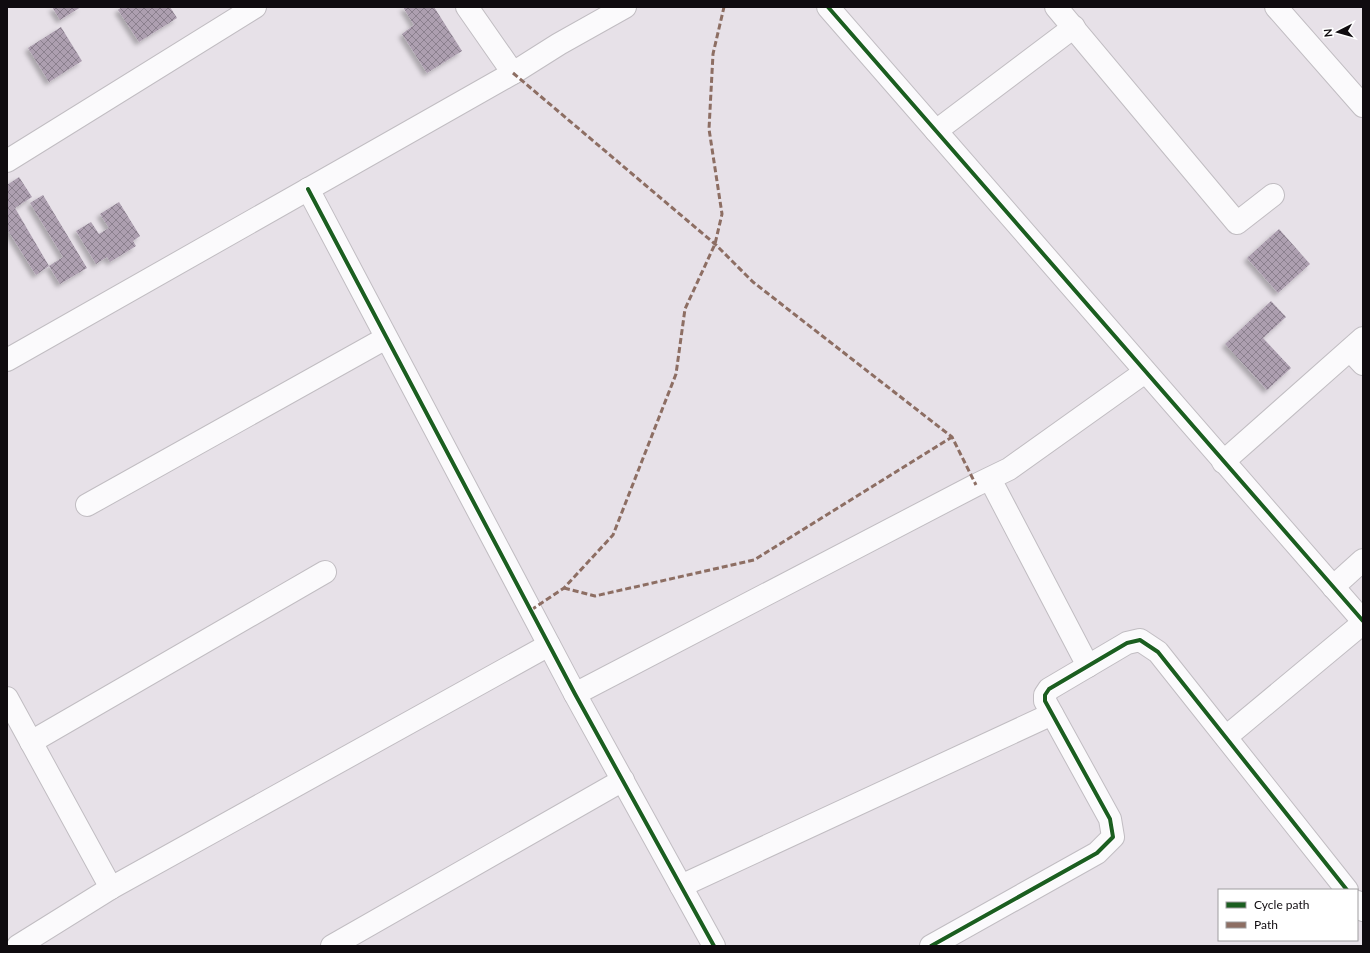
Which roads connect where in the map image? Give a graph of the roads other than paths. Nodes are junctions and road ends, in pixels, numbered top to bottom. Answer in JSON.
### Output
{"nodes":[{"id":1,"x":255,"y":7,"type":"edge"},
{"id":2,"x":467,"y":7,"type":"edge"},
{"id":3,"x":625,"y":7,"type":"edge"},
{"id":4,"x":828,"y":7,"type":"edge"},
{"id":5,"x":1056,"y":7,"type":"edge"},
{"id":6,"x":1276,"y":7,"type":"edge"},
{"id":7,"x":1074,"y":27,"type":"junction"},
{"id":8,"x":513,"y":73,"type":"junction"},
{"id":9,"x":1363,"y":106,"type":"edge"},
{"id":10,"x":936,"y":131,"type":"junction"},
{"id":11,"x":7,"y":161,"type":"edge"},
{"id":12,"x":308,"y":189,"type":"junction"},
{"id":13,"x":1273,"y":195,"type":"dead end"},
{"id":14,"x":386,"y":338,"type":"junction"},
{"id":15,"x":1359,"y":351,"type":"edge"},
{"id":16,"x":7,"y":360,"type":"edge"},
{"id":17,"x":1145,"y":372,"type":"junction"},
{"id":18,"x":1223,"y":462,"type":"junction"},
{"id":19,"x":990,"y":479,"type":"junction"},
{"id":20,"x":87,"y":505,"type":"dead end"},
{"id":21,"x":1363,"y":560,"type":"edge"},
{"id":22,"x":325,"y":572,"type":"dead end"},
{"id":23,"x":1333,"y":587,"type":"junction"},
{"id":24,"x":1363,"y":622,"type":"edge"},
{"id":25,"x":549,"y":645,"type":"junction"},
{"id":26,"x":1088,"y":666,"type":"junction"},
{"id":27,"x":575,"y":694,"type":"junction"},
{"id":28,"x":7,"y":698,"type":"edge"},
{"id":29,"x":1052,"y":714,"type":"junction"},
{"id":30,"x":1226,"y":737,"type":"junction"},
{"id":31,"x":31,"y":742,"type":"junction"},
{"id":32,"x":623,"y":780,"type":"junction"},
{"id":33,"x":681,"y":886,"type":"junction"},
{"id":34,"x":111,"y":888,"type":"junction"},
{"id":35,"x":1346,"y":889,"type":"edge"},
{"id":36,"x":26,"y":944,"type":"edge"},
{"id":37,"x":332,"y":946,"type":"edge"},
{"id":38,"x":714,"y":946,"type":"edge"},
{"id":39,"x":930,"y":946,"type":"edge"}],
"edges":[{"from":1,"to":11,"type":"street"},
{"from":2,"to":8,"type":"street"},
{"from":3,"to":8,"type":"street"},
{"from":4,"to":10,"type":"street"},
{"from":5,"to":7,"type":"street"},
{"from":6,"to":9,"type":"street"},
{"from":7,"to":10,"type":"street"},
{"from":7,"to":13,"type":"street"},
{"from":8,"to":12,"type":"street"},
{"from":10,"to":17,"type":"street"},
{"from":12,"to":14,"type":"street"},
{"from":12,"to":16,"type":"street"},
{"from":14,"to":20,"type":"street"},
{"from":14,"to":25,"type":"street"},
{"from":15,"to":18,"type":"street"},
{"from":17,"to":18,"type":"street"},
{"from":17,"to":19,"type":"street"},
{"from":18,"to":23,"type":"street"},
{"from":19,"to":26,"type":"street"},
{"from":19,"to":27,"type":"street"},
{"from":21,"to":23,"type":"street"},
{"from":22,"to":31,"type":"street"},
{"from":23,"to":24,"type":"street"},
{"from":24,"to":30,"type":"street"},
{"from":25,"to":27,"type":"street"},
{"from":25,"to":34,"type":"street"},
{"from":26,"to":29,"type":"street"},
{"from":26,"to":30,"type":"street"},
{"from":27,"to":32,"type":"street"},
{"from":28,"to":31,"type":"street"},
{"from":29,"to":33,"type":"street"},
{"from":29,"to":39,"type":"street"},
{"from":30,"to":35,"type":"street"},
{"from":31,"to":34,"type":"street"},
{"from":32,"to":33,"type":"street"},
{"from":32,"to":37,"type":"street"},
{"from":33,"to":38,"type":"street"},
{"from":34,"to":36,"type":"street"}]}
